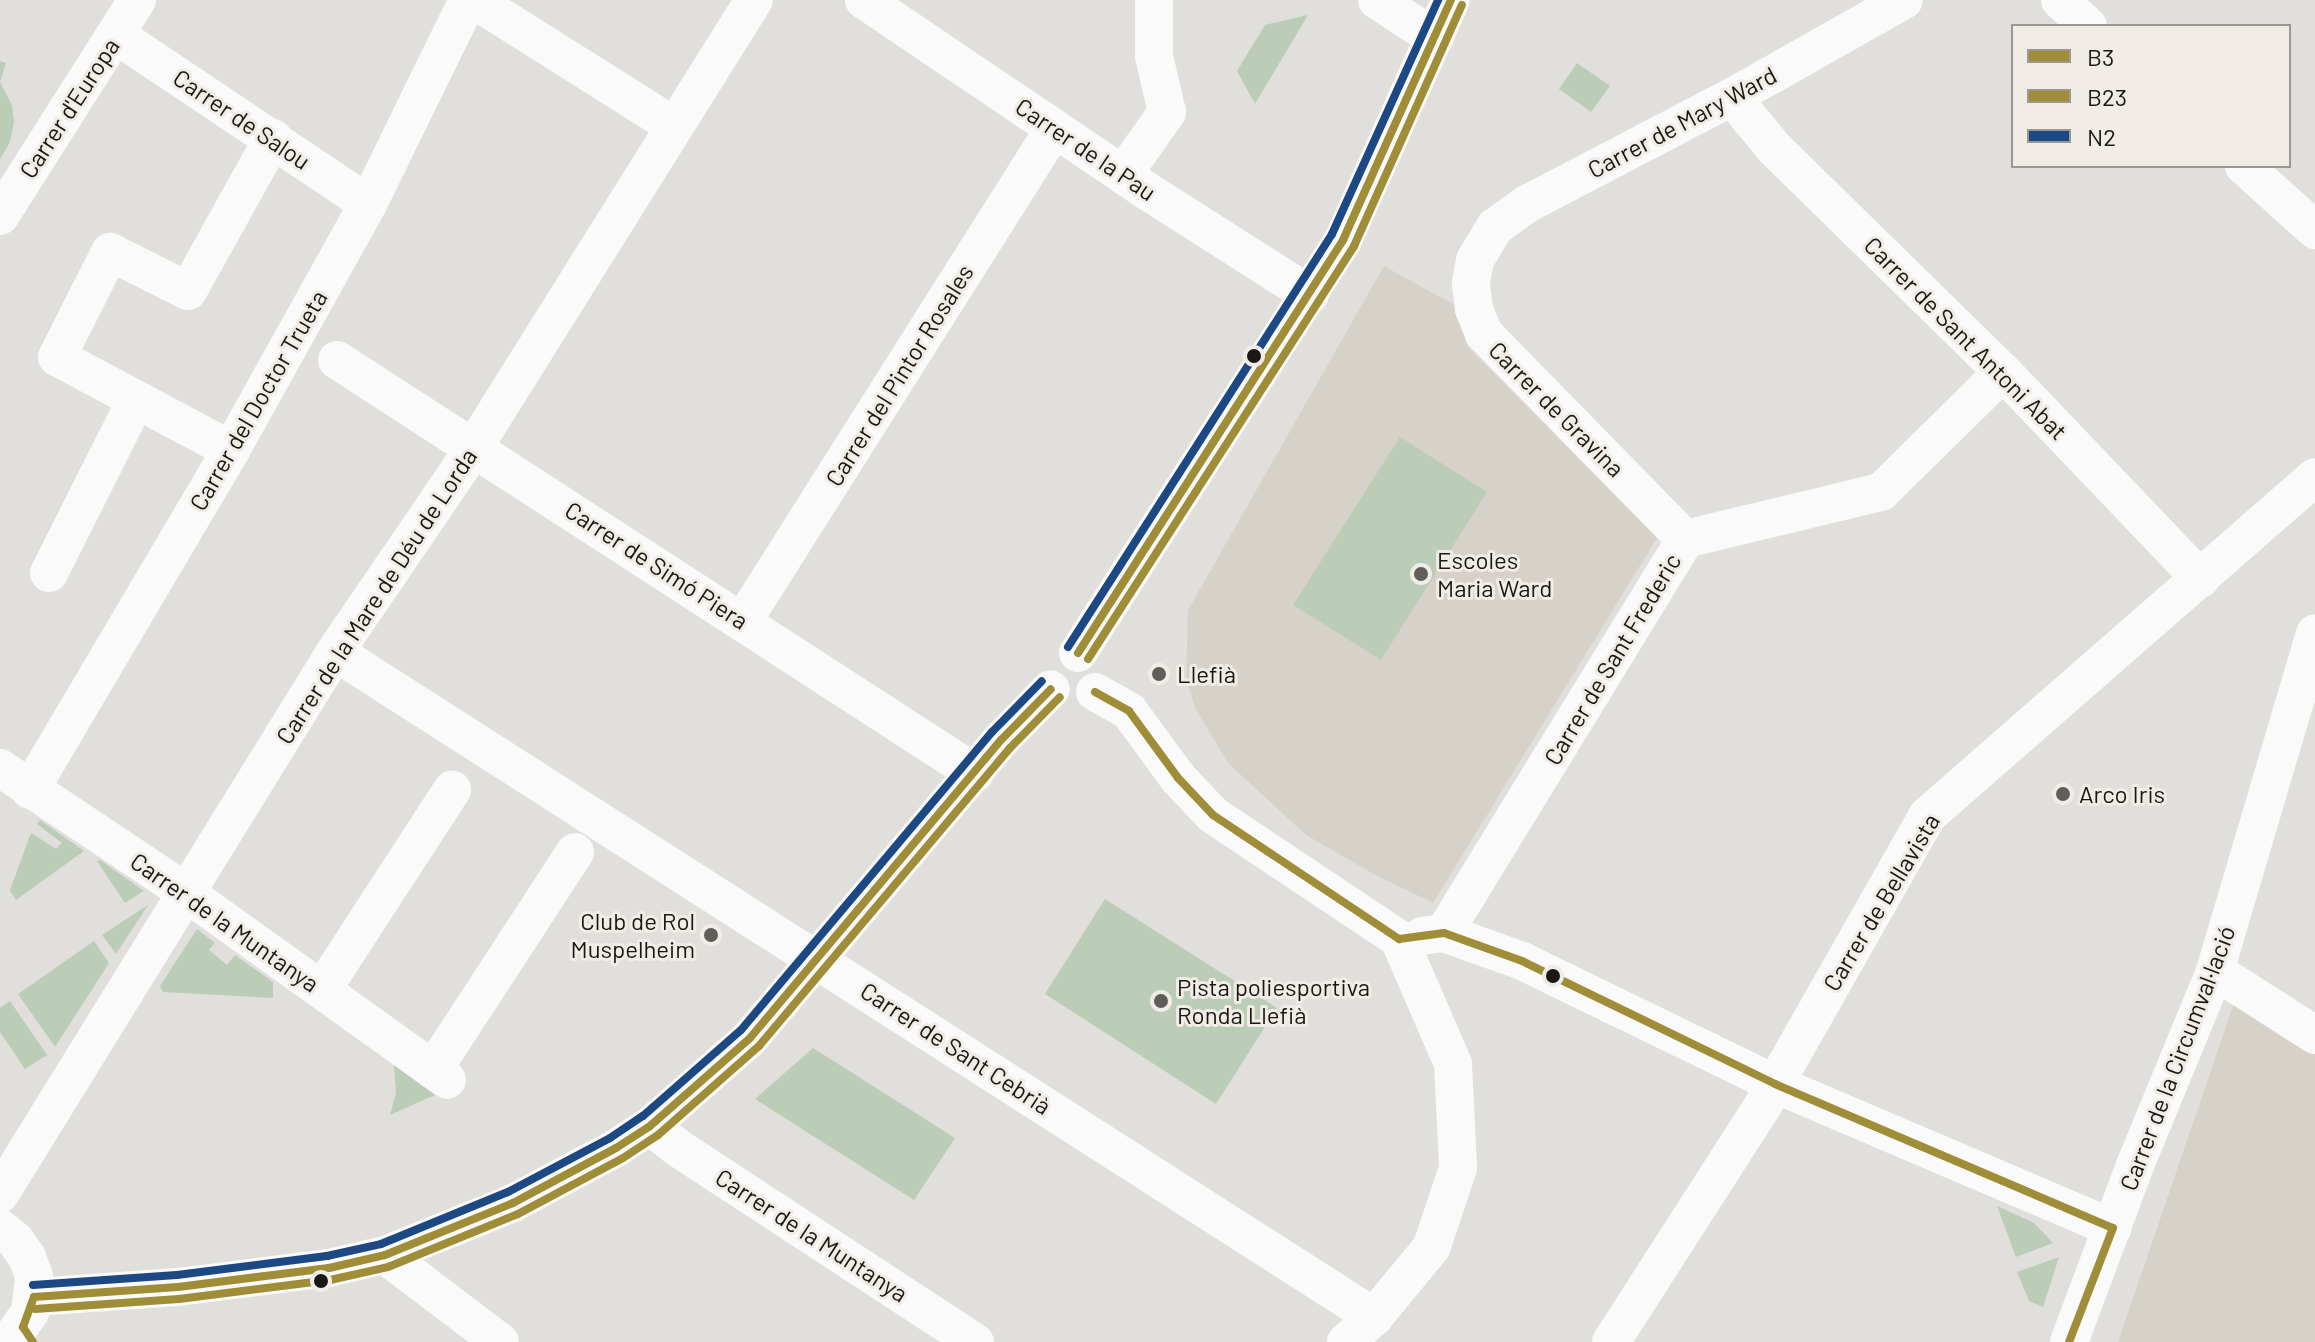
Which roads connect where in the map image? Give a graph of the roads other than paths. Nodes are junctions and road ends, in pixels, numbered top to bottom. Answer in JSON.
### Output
{"nodes":[{"id":1,"x":137,"y":0,"type":"edge"},
{"id":2,"x":471,"y":0,"type":"edge"},
{"id":3,"x":754,"y":0,"type":"edge"},
{"id":4,"x":864,"y":0,"type":"edge"},
{"id":5,"x":1154,"y":0,"type":"edge"},
{"id":6,"x":1377,"y":0,"type":"edge"},
{"id":7,"x":1451,"y":0,"type":"edge"},
{"id":8,"x":1904,"y":0,"type":"edge"},
{"id":9,"x":2060,"y":0,"type":"edge"},
{"id":10,"x":2086,"y":24,"type":"edge"},
{"id":11,"x":116,"y":35,"type":"junction"},
{"id":12,"x":1435,"y":38,"type":"junction"},
{"id":13,"x":1732,"y":97,"type":"junction"},
{"id":14,"x":674,"y":126,"type":"junction"},
{"id":15,"x":1054,"y":129,"type":"junction"},
{"id":16,"x":273,"y":138,"type":"junction"},
{"id":17,"x":2246,"y":168,"type":"edge"},
{"id":18,"x":1124,"y":173,"type":"junction"},
{"id":19,"x":368,"y":204,"type":"junction"},
{"id":20,"x":0,"y":216,"type":"edge"},
{"id":21,"x":2315,"y":230,"type":"edge"},
{"id":22,"x":1475,"y":260,"type":"joint"},
{"id":23,"x":1310,"y":295,"type":"junction"},
{"id":24,"x":337,"y":360,"type":"dead end"},
{"id":25,"x":2003,"y":372,"type":"junction"},
{"id":26,"x":136,"y":400,"type":"junction"},
{"id":27,"x":474,"y":448,"type":"junction"},
{"id":28,"x":231,"y":450,"type":"junction"},
{"id":29,"x":2315,"y":477,"type":"edge"},
{"id":30,"x":1685,"y":539,"type":"junction"},
{"id":31,"x":49,"y":573,"type":"dead end"},
{"id":32,"x":2201,"y":579,"type":"junction"},
{"id":33,"x":743,"y":621,"type":"junction"},
{"id":34,"x":2315,"y":633,"type":"edge"},
{"id":35,"x":335,"y":652,"type":"junction"},
{"id":36,"x":1078,"y":653,"type":"junction"},
{"id":37,"x":2309,"y":685,"type":"edge"},
{"id":38,"x":1051,"y":689,"type":"junction"},
{"id":39,"x":1095,"y":692,"type":"junction"},
{"id":40,"x":0,"y":768,"type":"edge"},
{"id":41,"x":975,"y":773,"type":"junction"},
{"id":42,"x":30,"y":790,"type":"junction"},
{"id":43,"x":452,"y":790,"type":"dead end"},
{"id":44,"x":575,"y":852,"type":"dead end"},
{"id":45,"x":187,"y":894,"type":"junction"},
{"id":46,"x":1444,"y":933,"type":"junction"},
{"id":47,"x":1399,"y":939,"type":"junction"},
{"id":48,"x":817,"y":959,"type":"junction"},
{"id":49,"x":2215,"y":971,"type":"junction"},
{"id":50,"x":322,"y":990,"type":"junction"},
{"id":51,"x":2315,"y":1035,"type":"edge"},
{"id":52,"x":1775,"y":1084,"type":"junction"},
{"id":53,"x":650,"y":1126,"type":"junction"},
{"id":54,"x":0,"y":1194,"type":"edge"},
{"id":55,"x":0,"y":1228,"type":"edge"},
{"id":56,"x":2113,"y":1228,"type":"junction"},
{"id":57,"x":385,"y":1255,"type":"junction"},
{"id":58,"x":25,"y":1327,"type":"edge"},
{"id":59,"x":1360,"y":1329,"type":"edge"},
{"id":60,"x":500,"y":1342,"type":"edge"},
{"id":61,"x":975,"y":1342,"type":"edge"},
{"id":62,"x":1611,"y":1342,"type":"edge"},
{"id":63,"x":2069,"y":1342,"type":"edge"}],
"edges":[{"from":1,"to":11,"type":"street","name":"Carrer d'Europa"},
{"from":2,"to":14,"type":"street"},
{"from":2,"to":19,"type":"street","name":"Carrer del Doctor Trueta"},
{"from":3,"to":14,"type":"street","name":"Carrer de la Mare de Déu de Lorda"},
{"from":4,"to":15,"type":"street","name":"Carrer de la Pau"},
{"from":5,"to":18,"type":"street"},
{"from":6,"to":12,"type":"street"},
{"from":7,"to":12,"type":"street"},
{"from":8,"to":13,"type":"street","name":"Carrer de Mary Ward"},
{"from":9,"to":10,"type":"street"},
{"from":11,"to":16,"type":"street","name":"Carrer de Salou"},
{"from":11,"to":20,"type":"street","name":"Carrer d'Europa"},
{"from":12,"to":23,"type":"street"},
{"from":13,"to":22,"type":"street","name":"Carrer de Mary Ward"},
{"from":13,"to":25,"type":"street","name":"Carrer de Sant Antoni Abat"},
{"from":14,"to":27,"type":"street","name":"Carrer de la Mare de Déu de Lorda"},
{"from":15,"to":18,"type":"street","name":"Carrer de la Pau"},
{"from":15,"to":33,"type":"street","name":"Carrer del Pintor Rosales"},
{"from":16,"to":19,"type":"street","name":"Carrer de Salou"},
{"from":16,"to":26,"type":"street"},
{"from":17,"to":21,"type":"street"},
{"from":18,"to":23,"type":"street","name":"Carrer de la Pau"},
{"from":19,"to":28,"type":"street","name":"Carrer del Doctor Trueta"},
{"from":22,"to":30,"type":"street","name":"Carrer de Gravina"},
{"from":23,"to":36,"type":"street"},
{"from":24,"to":27,"type":"street","name":"Carrer de Simó Piera"},
{"from":25,"to":30,"type":"street","name":"Carrer de Sant Frederic"},
{"from":25,"to":32,"type":"street","name":"Carrer de Sant Antoni Abat"},
{"from":26,"to":28,"type":"street"},
{"from":26,"to":31,"type":"street"},
{"from":27,"to":33,"type":"street","name":"Carrer de Simó Piera"},
{"from":27,"to":35,"type":"street","name":"Carrer de la Mare de Déu de Lorda"},
{"from":28,"to":42,"type":"street","name":"Carrer del Doctor Trueta"},
{"from":29,"to":32,"type":"street","name":"Carrer de Bellavista"},
{"from":30,"to":46,"type":"street","name":"Carrer de Sant Frederic"},
{"from":32,"to":52,"type":"street","name":"Carrer de Bellavista"},
{"from":33,"to":41,"type":"street","name":"Carrer de Simó Piera"},
{"from":34,"to":37,"type":"street","name":"Carrer de la Circumval·lació"},
{"from":35,"to":45,"type":"street","name":"Carrer de la Mare de Déu de Lorda"},
{"from":35,"to":48,"type":"street","name":"Carrer de Sant Cebrià"},
{"from":36,"to":38,"type":"street"},
{"from":36,"to":39,"type":"street"},
{"from":37,"to":49,"type":"street","name":"Carrer de la Circumval·lació"},
{"from":38,"to":39,"type":"street"},
{"from":38,"to":41,"type":"street"},
{"from":39,"to":47,"type":"street"},
{"from":40,"to":42,"type":"street","name":"Carrer de la Muntanya"},
{"from":41,"to":48,"type":"street"},
{"from":42,"to":45,"type":"street","name":"Carrer de la Muntanya"},
{"from":43,"to":50,"type":"street"},
{"from":44,"to":50,"type":"street","name":"Carrer de la Muntanya"},
{"from":45,"to":50,"type":"street","name":"Carrer de la Muntanya"},
{"from":45,"to":54,"type":"street","name":"Carrer de la Mare de Déu de Lorda"},
{"from":46,"to":47,"type":"street"},
{"from":46,"to":52,"type":"street"},
{"from":47,"to":59,"type":"street"},
{"from":48,"to":53,"type":"street"},
{"from":48,"to":59,"type":"street","name":"Carrer de Sant Cebrià"},
{"from":49,"to":51,"type":"street"},
{"from":49,"to":56,"type":"street","name":"Carrer de la Circumval·lació"},
{"from":52,"to":56,"type":"street"},
{"from":52,"to":62,"type":"street","name":"Carrer de Bellavista"},
{"from":53,"to":57,"type":"street"},
{"from":53,"to":61,"type":"street","name":"Carrer de la Muntanya"},
{"from":55,"to":58,"type":"street"},
{"from":56,"to":63,"type":"street","name":"Carrer de la Circumval·lació"},
{"from":57,"to":58,"type":"street"},
{"from":57,"to":60,"type":"street"}]}
